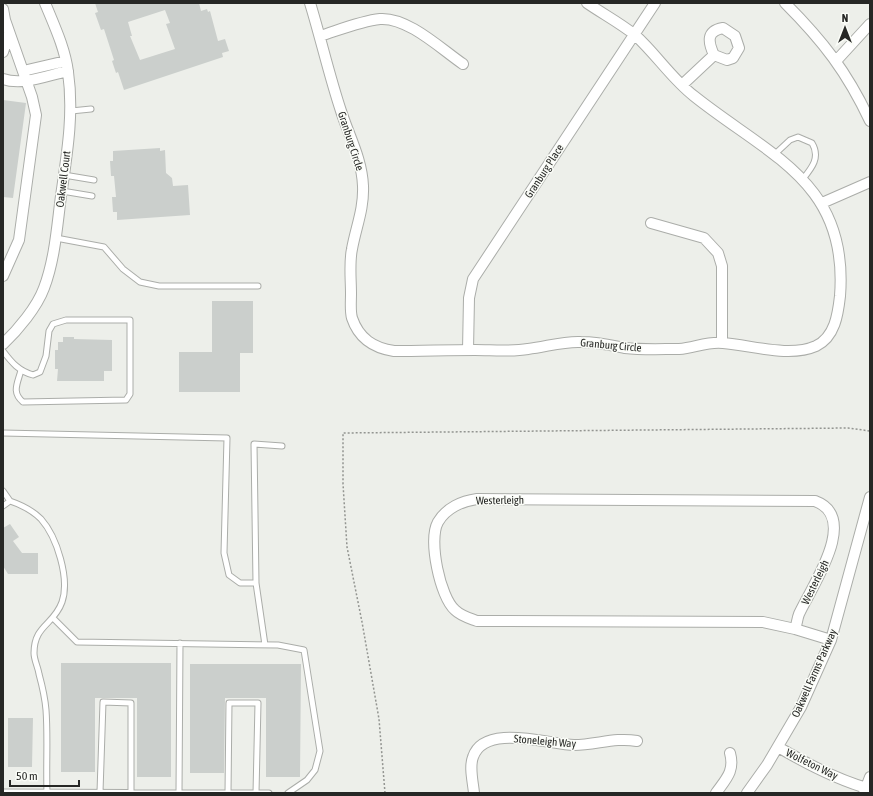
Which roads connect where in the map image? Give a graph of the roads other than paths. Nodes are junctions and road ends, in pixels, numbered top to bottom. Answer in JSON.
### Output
{"nodes":[{"id":1,"x":45,"y":3,"type":"edge"},
{"id":2,"x":310,"y":3,"type":"edge"},
{"id":3,"x":587,"y":3,"type":"edge"},
{"id":4,"x":655,"y":3,"type":"edge"},
{"id":5,"x":785,"y":3,"type":"edge"},
{"id":6,"x":3,"y":9,"type":"edge"},
{"id":7,"x":870,"y":24,"type":"edge"},
{"id":8,"x":9,"y":34,"type":"junction"},
{"id":9,"x":634,"y":35,"type":"junction"},
{"id":10,"x":320,"y":36,"type":"junction"},
{"id":11,"x":3,"y":52,"type":"edge"},
{"id":12,"x":714,"y":55,"type":"dead end"},
{"id":13,"x":836,"y":61,"type":"junction"},
{"id":14,"x":463,"y":64,"type":"dead end"},
{"id":15,"x":67,"y":66,"type":"junction"},
{"id":16,"x":24,"y":76,"type":"junction"},
{"id":17,"x":3,"y":79,"type":"edge"},
{"id":18,"x":682,"y":85,"type":"junction"},
{"id":19,"x":91,"y":109,"type":"dead end"},
{"id":20,"x":71,"y":111,"type":"junction"},
{"id":21,"x":870,"y":121,"type":"edge"},
{"id":22,"x":775,"y":154,"type":"junction"},
{"id":23,"x":64,"y":175,"type":"junction"},
{"id":24,"x":94,"y":180,"type":"dead end"},
{"id":25,"x":802,"y":180,"type":"junction"},
{"id":26,"x":870,"y":182,"type":"edge"},
{"id":27,"x":62,"y":192,"type":"junction"},
{"id":28,"x":92,"y":196,"type":"dead end"},
{"id":29,"x":822,"y":203,"type":"junction"},
{"id":30,"x":651,"y":223,"type":"dead end"},
{"id":31,"x":56,"y":238,"type":"junction"},
{"id":32,"x":3,"y":276,"type":"edge"},
{"id":33,"x":258,"y":286,"type":"dead end"},
{"id":34,"x":722,"y":342,"type":"junction"},
{"id":35,"x":3,"y":344,"type":"edge"},
{"id":36,"x":468,"y":350,"type":"junction"},
{"id":37,"x":3,"y":351,"type":"edge"},
{"id":38,"x":21,"y":370,"type":"junction"},
{"id":39,"x":3,"y":433,"type":"edge"},
{"id":40,"x":282,"y":446,"type":"dead end"},
{"id":41,"x":3,"y":491,"type":"edge"},
{"id":42,"x":870,"y":497,"type":"edge"},
{"id":43,"x":10,"y":501,"type":"junction"},
{"id":44,"x":3,"y":506,"type":"edge"},
{"id":45,"x":256,"y":584,"type":"junction"},
{"id":46,"x":53,"y":618,"type":"junction"},
{"id":47,"x":795,"y":629,"type":"junction"},
{"id":48,"x":830,"y":640,"type":"junction"},
{"id":49,"x":180,"y":643,"type":"junction"},
{"id":50,"x":265,"y":645,"type":"junction"},
{"id":51,"x":637,"y":741,"type":"dead end"},
{"id":52,"x":778,"y":747,"type":"junction"},
{"id":53,"x":730,"y":753,"type":"dead end"},
{"id":54,"x":870,"y":777,"type":"edge"},
{"id":55,"x":866,"y":790,"type":"edge"},
{"id":56,"x":3,"y":792,"type":"edge"},
{"id":57,"x":47,"y":792,"type":"junction"},
{"id":58,"x":100,"y":792,"type":"junction"},
{"id":59,"x":131,"y":792,"type":"edge"},
{"id":60,"x":179,"y":792,"type":"edge"},
{"id":61,"x":228,"y":793,"type":"edge"},
{"id":62,"x":256,"y":793,"type":"edge"},
{"id":63,"x":269,"y":793,"type":"edge"},
{"id":64,"x":288,"y":793,"type":"edge"},
{"id":65,"x":474,"y":793,"type":"edge"},
{"id":66,"x":716,"y":793,"type":"edge"},
{"id":67,"x":747,"y":793,"type":"edge"}],
"edges":[{"from":1,"to":15,"type":"street","name":"Oakwell Court"},
{"from":2,"to":10,"type":"street","name":"Granburg Circle"},
{"from":3,"to":9,"type":"street","name":"Granburg Circle"},
{"from":4,"to":9,"type":"street","name":"Granburg Place"},
{"from":5,"to":13,"type":"street"},
{"from":6,"to":8,"type":"street"},
{"from":7,"to":13,"type":"street"},
{"from":8,"to":11,"type":"street"},
{"from":8,"to":16,"type":"street"},
{"from":9,"to":18,"type":"street","name":"Granburg Circle"},
{"from":9,"to":36,"type":"street","name":"Granburg Place"},
{"from":10,"to":14,"type":"street"},
{"from":10,"to":36,"type":"street","name":"Granburg Circle"},
{"from":12,"to":18,"type":"street"},
{"from":13,"to":21,"type":"street"},
{"from":15,"to":16,"type":"street"},
{"from":15,"to":20,"type":"street","name":"Oakwell Court"},
{"from":16,"to":17,"type":"street"},
{"from":16,"to":32,"type":"street"},
{"from":18,"to":22,"type":"street","name":"Granburg Circle"},
{"from":19,"to":20,"type":"lane"},
{"from":20,"to":23,"type":"street","name":"Oakwell Court"},
{"from":22,"to":25,"type":"street","name":"Granburg Circle"},
{"from":22,"to":25,"type":"lane"},
{"from":23,"to":24,"type":"lane"},
{"from":23,"to":27,"type":"street","name":"Oakwell Court"},
{"from":25,"to":29,"type":"street","name":"Granburg Circle"},
{"from":26,"to":29,"type":"street"},
{"from":27,"to":28,"type":"lane"},
{"from":27,"to":31,"type":"street","name":"Oakwell Court"},
{"from":29,"to":34,"type":"street","name":"Granburg Circle"},
{"from":30,"to":34,"type":"street"},
{"from":31,"to":33,"type":"lane"},
{"from":31,"to":35,"type":"street","name":"Oakwell Court"},
{"from":34,"to":36,"type":"street","name":"Granburg Circle"},
{"from":37,"to":38,"type":"lane"},
{"from":38,"to":38,"type":"lane"},
{"from":39,"to":45,"type":"lane"},
{"from":40,"to":45,"type":"lane"},
{"from":41,"to":43,"type":"lane"},
{"from":42,"to":48,"type":"street","name":"Oakwell Farms Parkway"},
{"from":43,"to":44,"type":"lane"},
{"from":43,"to":46,"type":"lane"},
{"from":45,"to":50,"type":"lane"},
{"from":46,"to":49,"type":"lane"},
{"from":46,"to":57,"type":"lane"},
{"from":47,"to":47,"type":"street","name":"Westerleigh"},
{"from":47,"to":48,"type":"street","name":"Westerleigh"},
{"from":48,"to":52,"type":"street","name":"Oakwell Farms Parkway"},
{"from":49,"to":50,"type":"lane"},
{"from":49,"to":60,"type":"lane"},
{"from":50,"to":64,"type":"lane"},
{"from":51,"to":65,"type":"street","name":"Stoneleigh Way"},
{"from":52,"to":55,"type":"street","name":"Wolfeton Way"},
{"from":52,"to":67,"type":"street","name":"Oakwell Farms Parkway"},
{"from":53,"to":66,"type":"street"},
{"from":54,"to":55,"type":"street"},
{"from":56,"to":57,"type":"lane"},
{"from":57,"to":58,"type":"lane"},
{"from":58,"to":59,"type":"lane"},
{"from":58,"to":59,"type":"lane"},
{"from":59,"to":60,"type":"lane"},
{"from":60,"to":61,"type":"lane"},
{"from":61,"to":62,"type":"lane"},
{"from":61,"to":62,"type":"lane"},
{"from":62,"to":63,"type":"lane"}]}
